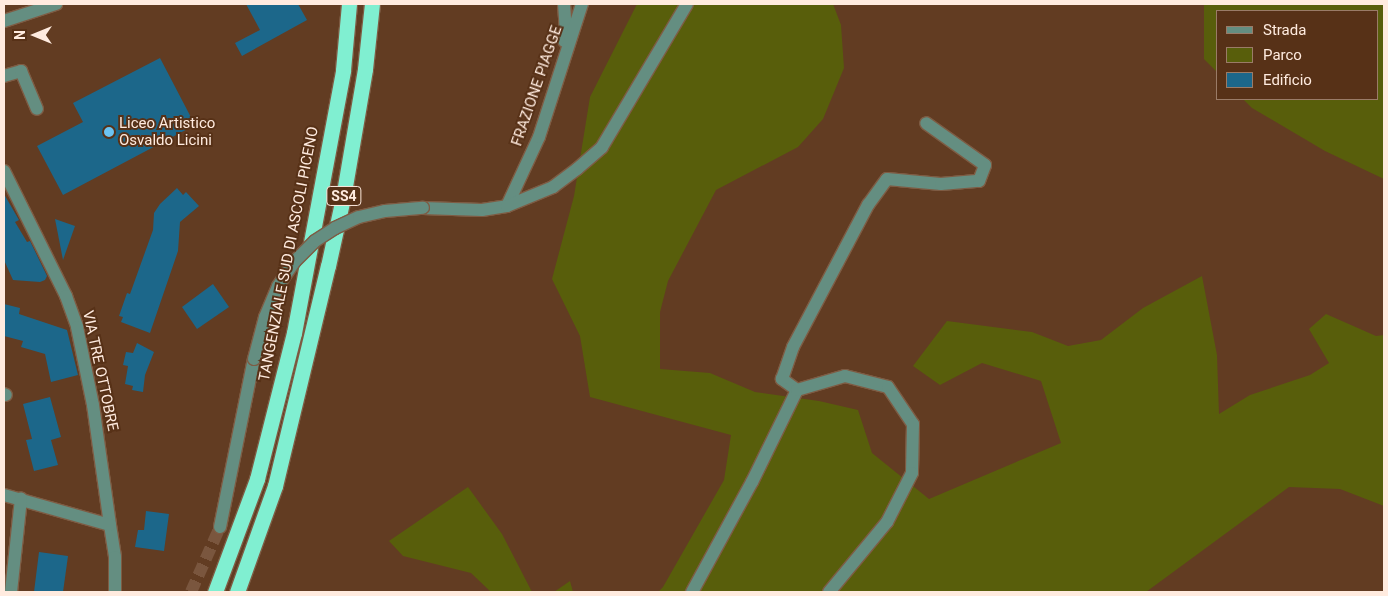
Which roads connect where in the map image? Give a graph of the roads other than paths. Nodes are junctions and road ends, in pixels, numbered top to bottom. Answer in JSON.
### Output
{"nodes":[{"id":1,"x":56,"y":4,"type":"edge"},
{"id":2,"x":349,"y":4,"type":"edge"},
{"id":3,"x":372,"y":4,"type":"edge"},
{"id":4,"x":564,"y":4,"type":"edge"},
{"id":5,"x":582,"y":4,"type":"edge"},
{"id":6,"x":687,"y":4,"type":"edge"},
{"id":7,"x":4,"y":21,"type":"edge"},
{"id":8,"x":4,"y":76,"type":"edge"},
{"id":9,"x":556,"y":82,"type":"junction"},
{"id":10,"x":37,"y":109,"type":"dead end"},
{"id":11,"x":926,"y":123,"type":"dead end"},
{"id":12,"x":4,"y":171,"type":"edge"},
{"id":13,"x":508,"y":206,"type":"junction"},
{"id":14,"x":797,"y":390,"type":"junction"},
{"id":15,"x":4,"y":495,"type":"edge"},
{"id":16,"x":21,"y":499,"type":"junction"},
{"id":17,"x":110,"y":524,"type":"junction"},
{"id":18,"x":220,"y":527,"type":"tunnel mouth"},
{"id":19,"x":11,"y":592,"type":"edge"},
{"id":20,"x":115,"y":592,"type":"edge"},
{"id":21,"x":215,"y":592,"type":"edge"},
{"id":22,"x":237,"y":592,"type":"edge"},
{"id":23,"x":692,"y":592,"type":"edge"},
{"id":24,"x":829,"y":592,"type":"edge"}],
"edges":[{"from":1,"to":7,"type":"street"},
{"from":2,"to":21,"type":"highway","name":"TANGENZIALE SUD DI ASCOLI PICENO","number":"SS4"},
{"from":3,"to":22,"type":"highway","number":"SS4"},
{"from":4,"to":9,"type":"street"},
{"from":5,"to":9,"type":"street","name":"FRAZIONE PIAGGE"},
{"from":6,"to":13,"type":"street"},
{"from":8,"to":10,"type":"street"},
{"from":9,"to":13,"type":"street","name":"FRAZIONE PIAGGE"},
{"from":11,"to":14,"type":"street"},
{"from":12,"to":17,"type":"street","name":"VIA TRE OTTOBRE"},
{"from":13,"to":18,"type":"street","bridge":true},
{"from":14,"to":23,"type":"street"},
{"from":14,"to":24,"type":"street"},
{"from":15,"to":16,"type":"street"},
{"from":16,"to":17,"type":"street"},
{"from":16,"to":19,"type":"street"},
{"from":17,"to":20,"type":"street","name":"VIA TRE OTTOBRE"}]}
